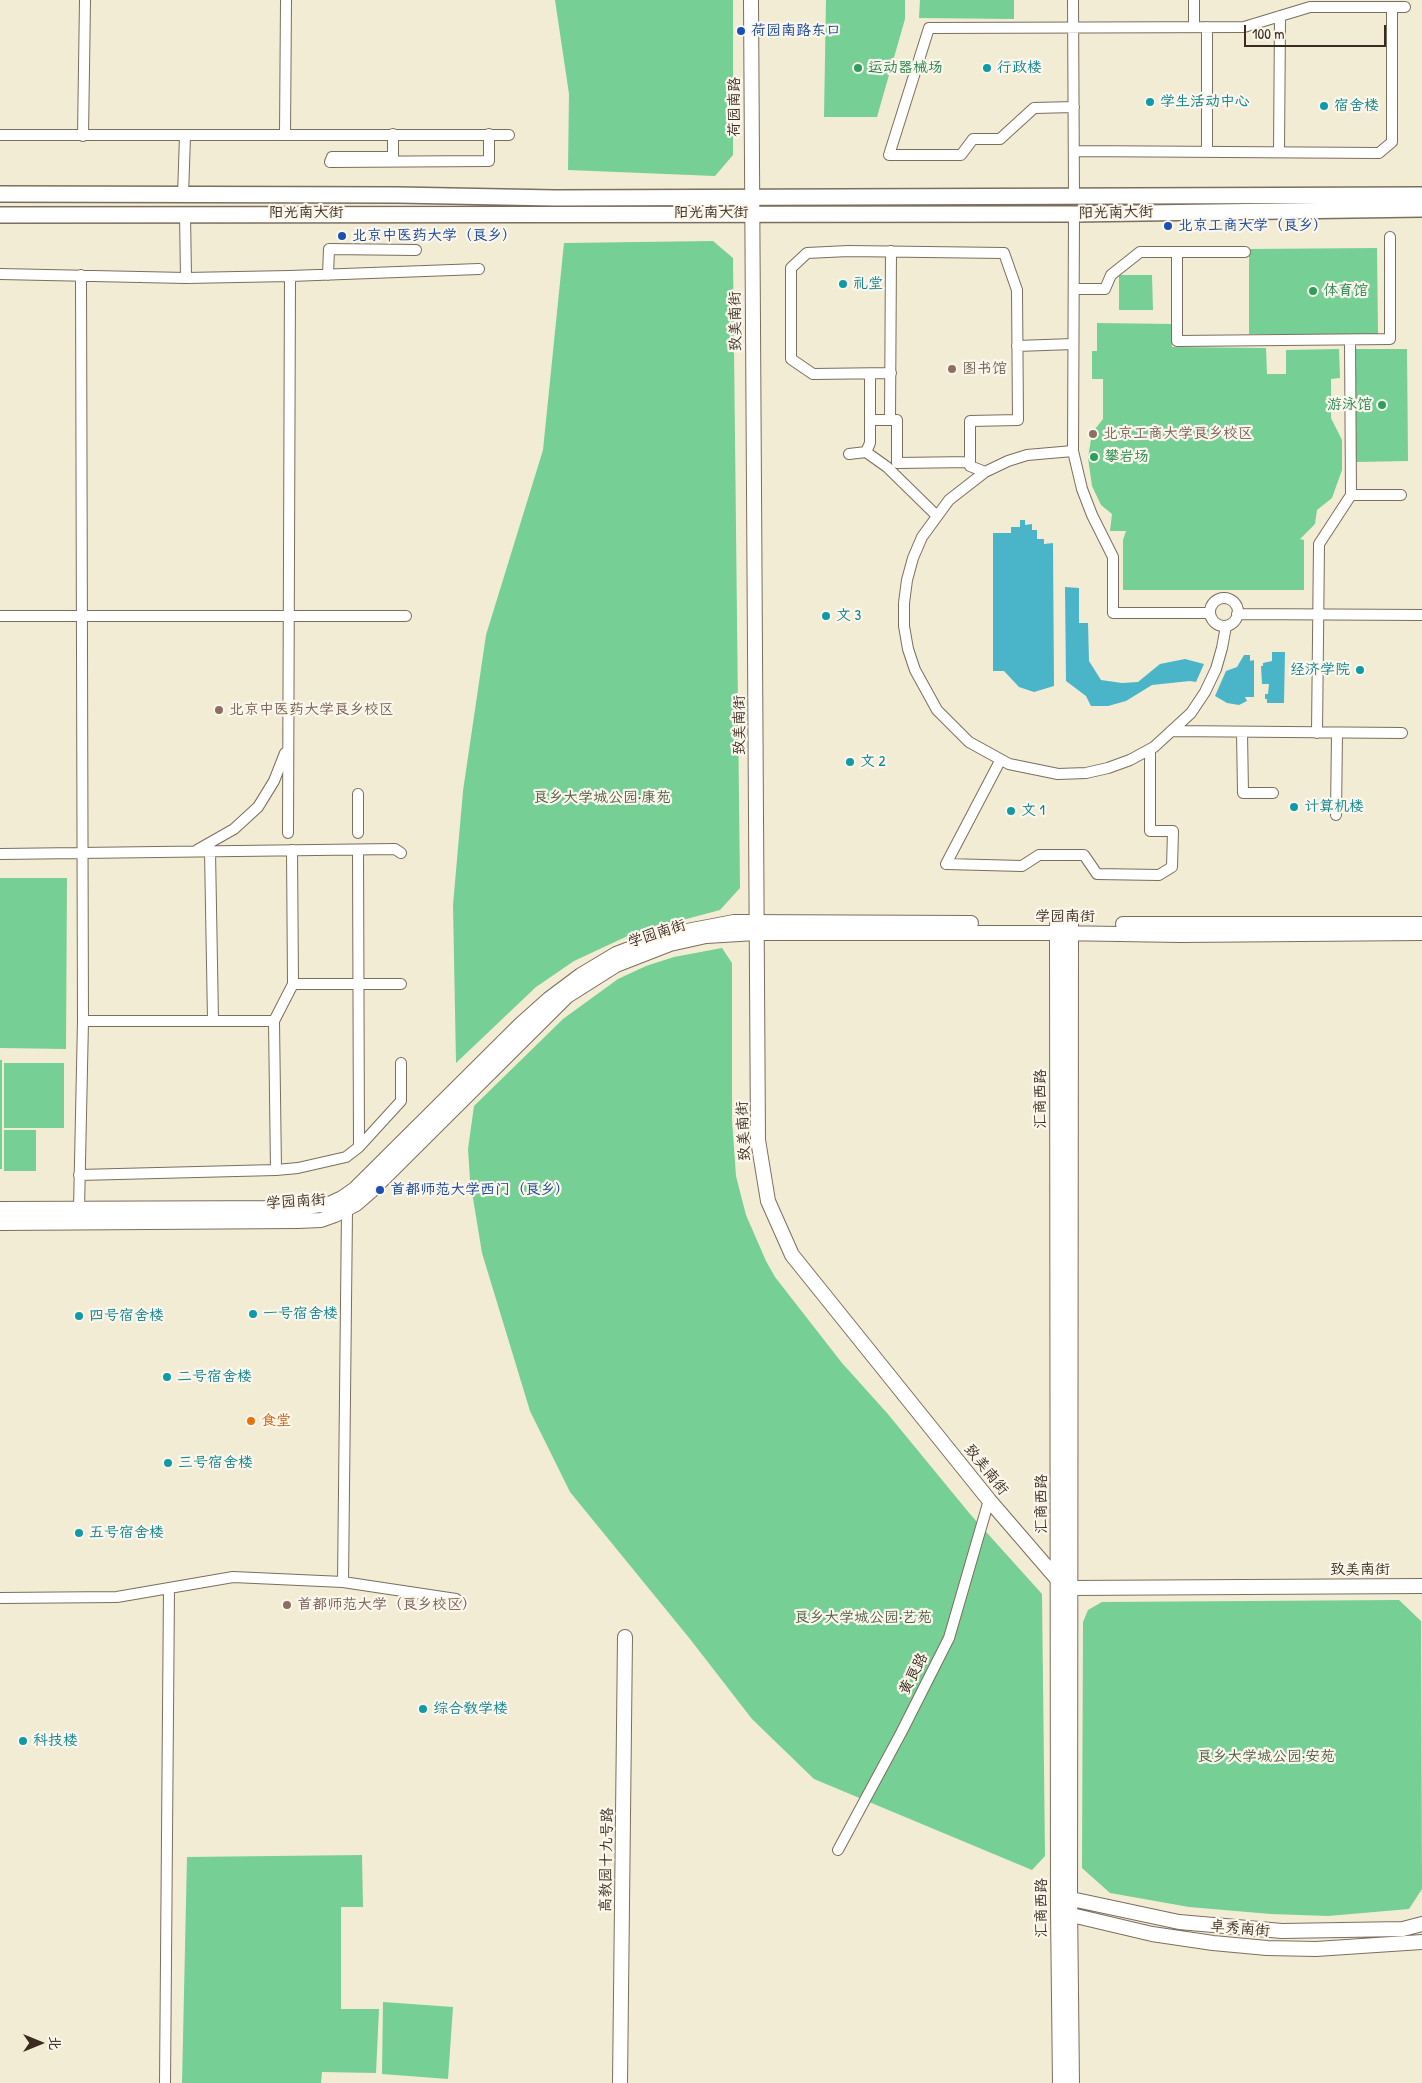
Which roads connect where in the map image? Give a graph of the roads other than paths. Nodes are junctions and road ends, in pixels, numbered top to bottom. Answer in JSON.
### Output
{"nodes":[{"id":1,"x":85,"y":0,"type":"edge"},
{"id":2,"x":286,"y":0,"type":"edge"},
{"id":3,"x":751,"y":0,"type":"edge"},
{"id":4,"x":1073,"y":0,"type":"edge"},
{"id":5,"x":1194,"y":0,"type":"edge"},
{"id":6,"x":1310,"y":3,"type":"edge"},
{"id":7,"x":1392,"y":6,"type":"junction"},
{"id":8,"x":1405,"y":6,"type":"dead end"},
{"id":9,"x":1280,"y":16,"type":"junction"},
{"id":10,"x":1074,"y":26,"type":"junction"},
{"id":11,"x":1194,"y":26,"type":"junction"},
{"id":12,"x":1207,"y":27,"type":"junction"},
{"id":13,"x":1074,"y":107,"type":"junction"},
{"id":14,"x":393,"y":134,"type":"junction"},
{"id":15,"x":489,"y":134,"type":"junction"},
{"id":16,"x":0,"y":135,"type":"edge"},
{"id":17,"x":285,"y":135,"type":"junction"},
{"id":18,"x":509,"y":135,"type":"dead end"},
{"id":19,"x":83,"y":136,"type":"junction"},
{"id":20,"x":185,"y":136,"type":"junction"},
{"id":21,"x":1074,"y":151,"type":"junction"},
{"id":22,"x":1207,"y":152,"type":"junction"},
{"id":23,"x":1279,"y":152,"type":"junction"},
{"id":24,"x":0,"y":194,"type":"edge"},
{"id":25,"x":1422,"y":195,"type":"edge"},
{"id":26,"x":182,"y":196,"type":"junction"},
{"id":27,"x":1074,"y":196,"type":"junction"},
{"id":28,"x":752,"y":198,"type":"junction"},
{"id":29,"x":1422,"y":209,"type":"edge"},
{"id":30,"x":752,"y":213,"type":"junction"},
{"id":31,"x":185,"y":214,"type":"junction"},
{"id":32,"x":1074,"y":214,"type":"junction"},
{"id":33,"x":0,"y":215,"type":"edge"},
{"id":34,"x":1390,"y":237,"type":"dead end"},
{"id":35,"x":416,"y":250,"type":"dead end"},
{"id":36,"x":891,"y":251,"type":"junction"},
{"id":37,"x":1177,"y":252,"type":"junction"},
{"id":38,"x":1244,"y":252,"type":"dead end"},
{"id":39,"x":479,"y":269,"type":"dead end"},
{"id":40,"x":0,"y":274,"type":"edge"},
{"id":41,"x":81,"y":275,"type":"junction"},
{"id":42,"x":328,"y":275,"type":"junction"},
{"id":43,"x":290,"y":276,"type":"junction"},
{"id":44,"x":186,"y":278,"type":"junction"},
{"id":45,"x":1074,"y":289,"type":"junction"},
{"id":46,"x":1350,"y":340,"type":"junction"},
{"id":47,"x":1073,"y":344,"type":"junction"},
{"id":48,"x":1016,"y":346,"type":"junction"},
{"id":49,"x":891,"y":373,"type":"junction"},
{"id":50,"x":870,"y":374,"type":"junction"},
{"id":51,"x":870,"y":420,"type":"junction"},
{"id":52,"x":890,"y":420,"type":"junction"},
{"id":53,"x":1073,"y":451,"type":"junction"},
{"id":54,"x":866,"y":452,"type":"junction"},
{"id":55,"x":849,"y":454,"type":"dead end"},
{"id":56,"x":970,"y":462,"type":"junction"},
{"id":57,"x":985,"y":472,"type":"junction"},
{"id":58,"x":1351,"y":495,"type":"junction"},
{"id":59,"x":1401,"y":495,"type":"dead end"},
{"id":60,"x":936,"y":516,"type":"junction"},
{"id":61,"x":1210,"y":613,"type":"junction"},
{"id":62,"x":1237,"y":614,"type":"junction"},
{"id":63,"x":1318,"y":614,"type":"junction"},
{"id":64,"x":1422,"y":615,"type":"edge"},
{"id":65,"x":0,"y":616,"type":"edge"},
{"id":66,"x":406,"y":616,"type":"dead end"},
{"id":67,"x":288,"y":617,"type":"junction"},
{"id":68,"x":1226,"y":626,"type":"junction"},
{"id":69,"x":1171,"y":731,"type":"junction"},
{"id":70,"x":1242,"y":732,"type":"junction"},
{"id":71,"x":1316,"y":733,"type":"junction"},
{"id":72,"x":1337,"y":733,"type":"junction"},
{"id":73,"x":1402,"y":733,"type":"dead end"},
{"id":74,"x":288,"y":746,"type":"junction"},
{"id":75,"x":1150,"y":749,"type":"junction"},
{"id":76,"x":1000,"y":761,"type":"junction"},
{"id":77,"x":1273,"y":793,"type":"dead end"},
{"id":78,"x":358,"y":794,"type":"dead end"},
{"id":79,"x":1336,"y":815,"type":"dead end"},
{"id":80,"x":288,"y":833,"type":"dead end"},
{"id":81,"x":358,"y":833,"type":"dead end"},
{"id":82,"x":292,"y":850,"type":"junction"},
{"id":83,"x":358,"y":850,"type":"junction"},
{"id":84,"x":210,"y":851,"type":"junction"},
{"id":85,"x":194,"y":852,"type":"junction"},
{"id":86,"x":401,"y":853,"type":"dead end"},
{"id":87,"x":0,"y":854,"type":"edge"},
{"id":88,"x":1422,"y":924,"type":"edge"},
{"id":89,"x":756,"y":927,"type":"junction"},
{"id":90,"x":1064,"y":928,"type":"junction"},
{"id":91,"x":1422,"y":933,"type":"edge"},
{"id":92,"x":293,"y":984,"type":"junction"},
{"id":93,"x":358,"y":984,"type":"junction"},
{"id":94,"x":401,"y":984,"type":"dead end"},
{"id":95,"x":213,"y":1020,"type":"junction"},
{"id":96,"x":83,"y":1021,"type":"junction"},
{"id":97,"x":274,"y":1021,"type":"junction"},
{"id":98,"x":401,"y":1063,"type":"dead end"},
{"id":99,"x":360,"y":1148,"type":"junction"},
{"id":100,"x":276,"y":1170,"type":"junction"},
{"id":101,"x":79,"y":1175,"type":"junction"},
{"id":102,"x":345,"y":1204,"type":"junction"},
{"id":103,"x":0,"y":1209,"type":"edge"},
{"id":104,"x":79,"y":1209,"type":"junction"},
{"id":105,"x":0,"y":1223,"type":"edge"},
{"id":106,"x":989,"y":1500,"type":"junction"},
{"id":107,"x":343,"y":1582,"type":"junction"},
{"id":108,"x":1064,"y":1584,"type":"junction"},
{"id":109,"x":1422,"y":1586,"type":"edge"},
{"id":110,"x":169,"y":1588,"type":"junction"},
{"id":111,"x":0,"y":1598,"type":"edge"},
{"id":112,"x":456,"y":1599,"type":"dead end"},
{"id":113,"x":626,"y":1637,"type":"dead end"},
{"id":114,"x":838,"y":1850,"type":"dead end"},
{"id":115,"x":1064,"y":1898,"type":"junction"},
{"id":116,"x":1064,"y":1913,"type":"junction"},
{"id":117,"x":1422,"y":1924,"type":"edge"},
{"id":118,"x":1422,"y":1942,"type":"edge"},
{"id":119,"x":166,"y":2083,"type":"edge"},
{"id":120,"x":620,"y":2083,"type":"edge"},
{"id":121,"x":1060,"y":2083,"type":"edge"},
{"id":122,"x":1072,"y":2083,"type":"edge"}],
"edges":[{"from":1,"to":19,"type":"street"},
{"from":2,"to":17,"type":"street"},
{"from":3,"to":28,"type":"street","name":"荷园南路"},
{"from":4,"to":10,"type":"street"},
{"from":5,"to":11,"type":"street"},
{"from":6,"to":7,"type":"street"},
{"from":6,"to":9,"type":"street"},
{"from":7,"to":8,"type":"street"},
{"from":7,"to":23,"type":"street"},
{"from":9,"to":12,"type":"street"},
{"from":9,"to":23,"type":"street"},
{"from":10,"to":11,"type":"street"},
{"from":10,"to":13,"type":"street"},
{"from":10,"to":13,"type":"street"},
{"from":11,"to":12,"type":"street"},
{"from":12,"to":22,"type":"street"},
{"from":13,"to":21,"type":"street"},
{"from":14,"to":15,"type":"street"},
{"from":14,"to":15,"type":"street"},
{"from":14,"to":17,"type":"street"},
{"from":15,"to":18,"type":"street"},
{"from":16,"to":19,"type":"street"},
{"from":17,"to":20,"type":"street"},
{"from":19,"to":20,"type":"street"},
{"from":20,"to":26,"type":"street"},
{"from":21,"to":22,"type":"street"},
{"from":21,"to":27,"type":"street"},
{"from":22,"to":23,"type":"street"},
{"from":24,"to":26,"type":"main road","name":"阳光南大街"},
{"from":25,"to":27,"type":"main road","name":"阳光南大街"},
{"from":26,"to":28,"type":"main road","name":"阳光南大街"},
{"from":27,"to":28,"type":"main road","name":"阳光南大街"},
{"from":28,"to":30,"type":"street","name":"荷园南路"},
{"from":29,"to":32,"type":"main road","name":"阳光南大街"},
{"from":30,"to":31,"type":"main road","name":"阳光南大街"},
{"from":30,"to":32,"type":"main road","name":"阳光南大街"},
{"from":30,"to":89,"type":"street","name":"致美南街"},
{"from":31,"to":33,"type":"main road","name":"阳光南大街"},
{"from":31,"to":44,"type":"street"},
{"from":32,"to":45,"type":"street"},
{"from":34,"to":46,"type":"street"},
{"from":35,"to":42,"type":"street"},
{"from":36,"to":48,"type":"street"},
{"from":36,"to":49,"type":"street"},
{"from":36,"to":50,"type":"street"},
{"from":37,"to":38,"type":"street"},
{"from":37,"to":45,"type":"street"},
{"from":37,"to":46,"type":"street"},
{"from":39,"to":42,"type":"street"},
{"from":40,"to":41,"type":"street"},
{"from":41,"to":44,"type":"street"},
{"from":41,"to":96,"type":"street"},
{"from":42,"to":43,"type":"street"},
{"from":43,"to":44,"type":"street"},
{"from":43,"to":67,"type":"street"},
{"from":45,"to":47,"type":"street"},
{"from":46,"to":58,"type":"street"},
{"from":47,"to":48,"type":"street"},
{"from":47,"to":53,"type":"street"},
{"from":48,"to":56,"type":"street"},
{"from":49,"to":50,"type":"street"},
{"from":49,"to":52,"type":"street"},
{"from":50,"to":51,"type":"street"},
{"from":51,"to":52,"type":"street"},
{"from":51,"to":54,"type":"street"},
{"from":52,"to":56,"type":"street"},
{"from":53,"to":57,"type":"street"},
{"from":53,"to":61,"type":"street"},
{"from":54,"to":55,"type":"street"},
{"from":54,"to":60,"type":"street"},
{"from":56,"to":57,"type":"street"},
{"from":57,"to":60,"type":"street"},
{"from":58,"to":59,"type":"street"},
{"from":58,"to":63,"type":"street"},
{"from":60,"to":76,"type":"street"},
{"from":61,"to":62,"type":"street"},
{"from":61,"to":68,"type":"street"},
{"from":62,"to":63,"type":"street"},
{"from":62,"to":68,"type":"street"},
{"from":63,"to":64,"type":"street"},
{"from":63,"to":71,"type":"street"},
{"from":65,"to":67,"type":"street"},
{"from":66,"to":67,"type":"street"},
{"from":67,"to":74,"type":"street"},
{"from":68,"to":69,"type":"street"},
{"from":69,"to":70,"type":"street"},
{"from":69,"to":75,"type":"street"},
{"from":70,"to":71,"type":"street"},
{"from":70,"to":77,"type":"street"},
{"from":71,"to":72,"type":"street"},
{"from":72,"to":73,"type":"street"},
{"from":72,"to":79,"type":"street"},
{"from":74,"to":80,"type":"street"},
{"from":74,"to":85,"type":"street"},
{"from":75,"to":76,"type":"street"},
{"from":75,"to":76,"type":"street"},
{"from":78,"to":81,"type":"street"},
{"from":82,"to":83,"type":"street"},
{"from":82,"to":84,"type":"street"},
{"from":82,"to":92,"type":"street"},
{"from":83,"to":86,"type":"street"},
{"from":83,"to":93,"type":"street"},
{"from":84,"to":85,"type":"street"},
{"from":84,"to":95,"type":"street"},
{"from":85,"to":87,"type":"street"},
{"from":88,"to":90,"type":"street","name":"学园南街"},
{"from":89,"to":90,"type":"street","name":"学园南街"},
{"from":89,"to":102,"type":"street","name":"学园南街"},
{"from":89,"to":106,"type":"street","name":"致美南街"},
{"from":90,"to":91,"type":"street","name":"学园南街"},
{"from":90,"to":108,"type":"street","name":"汇商西路"},
{"from":92,"to":93,"type":"street"},
{"from":92,"to":97,"type":"street"},
{"from":93,"to":94,"type":"street"},
{"from":93,"to":99,"type":"street"},
{"from":95,"to":96,"type":"street"},
{"from":95,"to":97,"type":"street"},
{"from":96,"to":101,"type":"street"},
{"from":97,"to":100,"type":"street"},
{"from":98,"to":99,"type":"street"},
{"from":99,"to":100,"type":"street"},
{"from":100,"to":101,"type":"street"},
{"from":101,"to":104,"type":"street"},
{"from":102,"to":104,"type":"street","name":"学园南街"},
{"from":102,"to":105,"type":"street","name":"学园南街"},
{"from":102,"to":107,"type":"street"},
{"from":103,"to":104,"type":"street","name":"学园南街"},
{"from":106,"to":108,"type":"street","name":"致美南街"},
{"from":106,"to":114,"type":"street","name":"黄良路"},
{"from":107,"to":110,"type":"street"},
{"from":107,"to":112,"type":"street"},
{"from":108,"to":109,"type":"street","name":"致美南街"},
{"from":108,"to":115,"type":"street","name":"汇商西路"},
{"from":110,"to":111,"type":"street"},
{"from":110,"to":119,"type":"street"},
{"from":113,"to":120,"type":"street","name":"高教园十九号路"},
{"from":115,"to":116,"type":"street","name":"汇商西路"},
{"from":115,"to":117,"type":"street","name":"卓秀南街"},
{"from":116,"to":118,"type":"street","name":"卓秀南街"},
{"from":116,"to":121,"type":"street","name":"汇商西路"},
{"from":116,"to":122,"type":"street","name":"汇商西路"}]}
